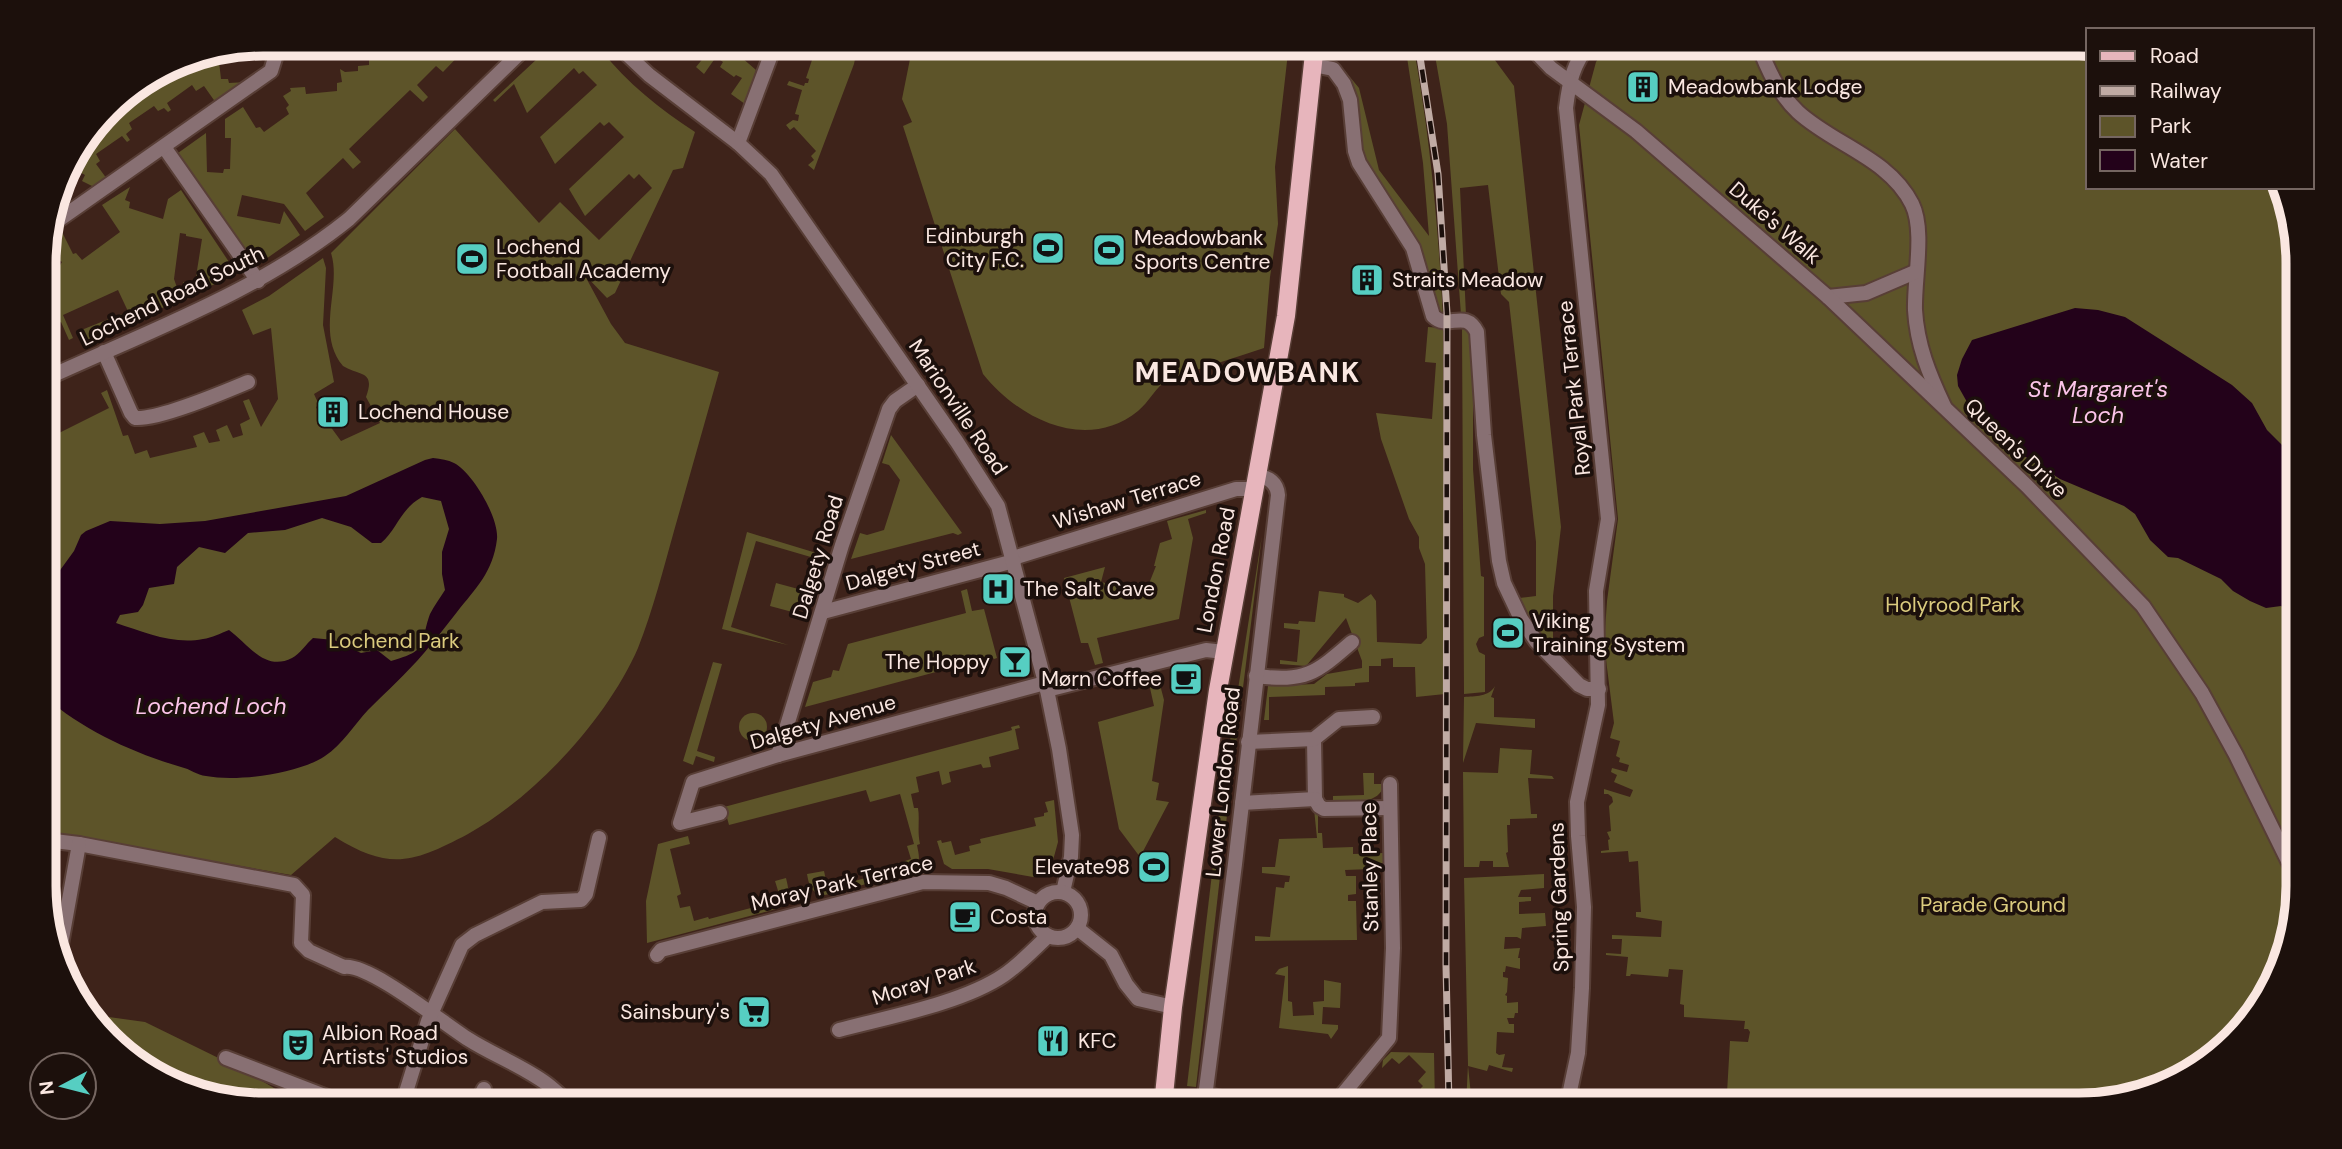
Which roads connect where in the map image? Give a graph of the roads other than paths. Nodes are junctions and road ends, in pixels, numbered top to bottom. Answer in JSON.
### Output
{"nodes":[{"id":1,"x":274,"y":56,"type":"edge"},
{"id":2,"x":517,"y":56,"type":"edge"},
{"id":3,"x":629,"y":56,"type":"edge"},
{"id":4,"x":771,"y":56,"type":"edge"},
{"id":5,"x":1314,"y":56,"type":"edge"},
{"id":6,"x":1540,"y":56,"type":"edge"},
{"id":7,"x":1580,"y":56,"type":"edge"},
{"id":8,"x":1764,"y":56,"type":"edge"},
{"id":9,"x":1313,"y":65,"type":"junction"},
{"id":10,"x":1569,"y":82,"type":"junction"},
{"id":11,"x":738,"y":143,"type":"junction"},
{"id":12,"x":164,"y":147,"type":"junction"},
{"id":13,"x":61,"y":218,"type":"edge"},
{"id":14,"x":1915,"y":272,"type":"junction"},
{"id":15,"x":258,"y":281,"type":"junction"},
{"id":16,"x":1828,"y":297,"type":"junction"},
{"id":17,"x":104,"y":352,"type":"junction"},
{"id":18,"x":56,"y":374,"type":"edge"},
{"id":19,"x":248,"y":382,"type":"dead end"},
{"id":20,"x":918,"y":385,"type":"junction"},
{"id":21,"x":1944,"y":407,"type":"junction"},
{"id":22,"x":1256,"y":482,"type":"junction"},
{"id":23,"x":1014,"y":559,"type":"junction"},
{"id":24,"x":823,"y":612,"type":"junction"},
{"id":25,"x":1352,"y":642,"type":"dead end"},
{"id":26,"x":1224,"y":652,"type":"junction"},
{"id":27,"x":1256,"y":676,"type":"junction"},
{"id":28,"x":1046,"y":686,"type":"junction"},
{"id":29,"x":1599,"y":690,"type":"junction"},
{"id":30,"x":1373,"y":717,"type":"dead end"},
{"id":31,"x":1314,"y":740,"type":"junction"},
{"id":32,"x":1248,"y":742,"type":"junction"},
{"id":33,"x":778,"y":755,"type":"junction"},
{"id":34,"x":1390,"y":784,"type":"dead end"},
{"id":35,"x":1315,"y":799,"type":"junction"},
{"id":36,"x":1242,"y":803,"type":"junction"},
{"id":37,"x":1390,"y":808,"type":"junction"},
{"id":38,"x":720,"y":813,"type":"dead end"},
{"id":39,"x":599,"y":838,"type":"dead end"},
{"id":40,"x":56,"y":841,"type":"edge"},
{"id":41,"x":79,"y":844,"type":"junction"},
{"id":42,"x":2286,"y":857,"type":"edge"},
{"id":43,"x":1063,"y":892,"type":"junction"},
{"id":44,"x":1038,"y":903,"type":"junction"},
{"id":45,"x":1077,"y":928,"type":"junction"},
{"id":46,"x":62,"y":936,"type":"edge"},
{"id":47,"x":1048,"y":936,"type":"junction"},
{"id":48,"x":657,"y":956,"type":"dead end"},
{"id":49,"x":1173,"y":1007,"type":"junction"},
{"id":50,"x":433,"y":1012,"type":"junction"},
{"id":51,"x":839,"y":1030,"type":"dead end"},
{"id":52,"x":226,"y":1058,"type":"dead end"},
{"id":53,"x":484,"y":1089,"type":"dead end"},
{"id":54,"x":317,"y":1093,"type":"edge"},
{"id":55,"x":406,"y":1093,"type":"edge"},
{"id":56,"x":482,"y":1093,"type":"edge"},
{"id":57,"x":557,"y":1093,"type":"edge"},
{"id":58,"x":1164,"y":1093,"type":"edge"},
{"id":59,"x":1205,"y":1093,"type":"edge"},
{"id":60,"x":1344,"y":1093,"type":"edge"},
{"id":61,"x":1570,"y":1093,"type":"edge"}],
"edges":[{"from":1,"to":12,"type":"street"},
{"from":2,"to":15,"type":"street","name":"Lochend Road South"},
{"from":3,"to":11,"type":"street","name":"Marionville Road"},
{"from":4,"to":11,"type":"street"},
{"from":5,"to":9,"type":"main road","name":"London Road"},
{"from":6,"to":10,"type":"street","name":"Duke's Walk"},
{"from":7,"to":10,"type":"street"},
{"from":8,"to":14,"type":"street","name":"Queen's Drive"},
{"from":9,"to":22,"type":"main road","name":"London Road"},
{"from":9,"to":29,"type":"street"},
{"from":10,"to":16,"type":"street","name":"Duke's Walk"},
{"from":10,"to":29,"type":"street","name":"Royal Park Terrace"},
{"from":11,"to":20,"type":"street","name":"Marionville Road"},
{"from":12,"to":13,"type":"street"},
{"from":12,"to":15,"type":"street"},
{"from":14,"to":16,"type":"street"},
{"from":14,"to":21,"type":"street","name":"Queen's Drive"},
{"from":15,"to":17,"type":"street","name":"Lochend Road South"},
{"from":16,"to":21,"type":"street","name":"Duke's Walk"},
{"from":17,"to":18,"type":"street","name":"Lochend Road South"},
{"from":17,"to":19,"type":"street"},
{"from":20,"to":23,"type":"street","name":"Marionville Road"},
{"from":20,"to":24,"type":"street","name":"Dalgety Road"},
{"from":21,"to":42,"type":"street","name":"Queen's Drive"},
{"from":22,"to":23,"type":"street","name":"Wishaw Terrace"},
{"from":22,"to":26,"type":"main road","name":"London Road"},
{"from":22,"to":27,"type":"street","name":"Lower London Road"},
{"from":23,"to":24,"type":"street","name":"Dalgety Street"},
{"from":23,"to":28,"type":"street","name":"Marionville Road"},
{"from":24,"to":33,"type":"street","name":"Dalgety Road"},
{"from":25,"to":27,"type":"street"},
{"from":26,"to":28,"type":"street","name":"Dalgety Avenue"},
{"from":26,"to":49,"type":"main road","name":"London Road"},
{"from":27,"to":32,"type":"street","name":"Lower London Road"},
{"from":28,"to":33,"type":"street","name":"Dalgety Avenue"},
{"from":28,"to":43,"type":"street","name":"Marionville Road"},
{"from":29,"to":61,"type":"street","name":"Spring Gardens"},
{"from":30,"to":31,"type":"street"},
{"from":31,"to":32,"type":"street"},
{"from":31,"to":35,"type":"street"},
{"from":32,"to":36,"type":"street","name":"Lower London Road"},
{"from":33,"to":38,"type":"street","name":"Dalgety Avenue"},
{"from":34,"to":37,"type":"street","name":"Stanley Place"},
{"from":35,"to":36,"type":"street"},
{"from":35,"to":37,"type":"street"},
{"from":36,"to":59,"type":"street","name":"Lower London Road"},
{"from":37,"to":60,"type":"street","name":"Stanley Place"},
{"from":39,"to":50,"type":"street"},
{"from":40,"to":41,"type":"street"},
{"from":41,"to":46,"type":"street"},
{"from":41,"to":50,"type":"street"},
{"from":43,"to":44,"type":"street"},
{"from":43,"to":45,"type":"street"},
{"from":44,"to":47,"type":"street"},
{"from":44,"to":48,"type":"street","name":"Moray Park Terrace"},
{"from":45,"to":47,"type":"street"},
{"from":45,"to":49,"type":"street"},
{"from":47,"to":51,"type":"street","name":"Moray Park"},
{"from":49,"to":58,"type":"main road","name":"London Road"},
{"from":50,"to":55,"type":"street"},
{"from":50,"to":57,"type":"street"},
{"from":52,"to":54,"type":"street"},
{"from":53,"to":56,"type":"street"}]}
